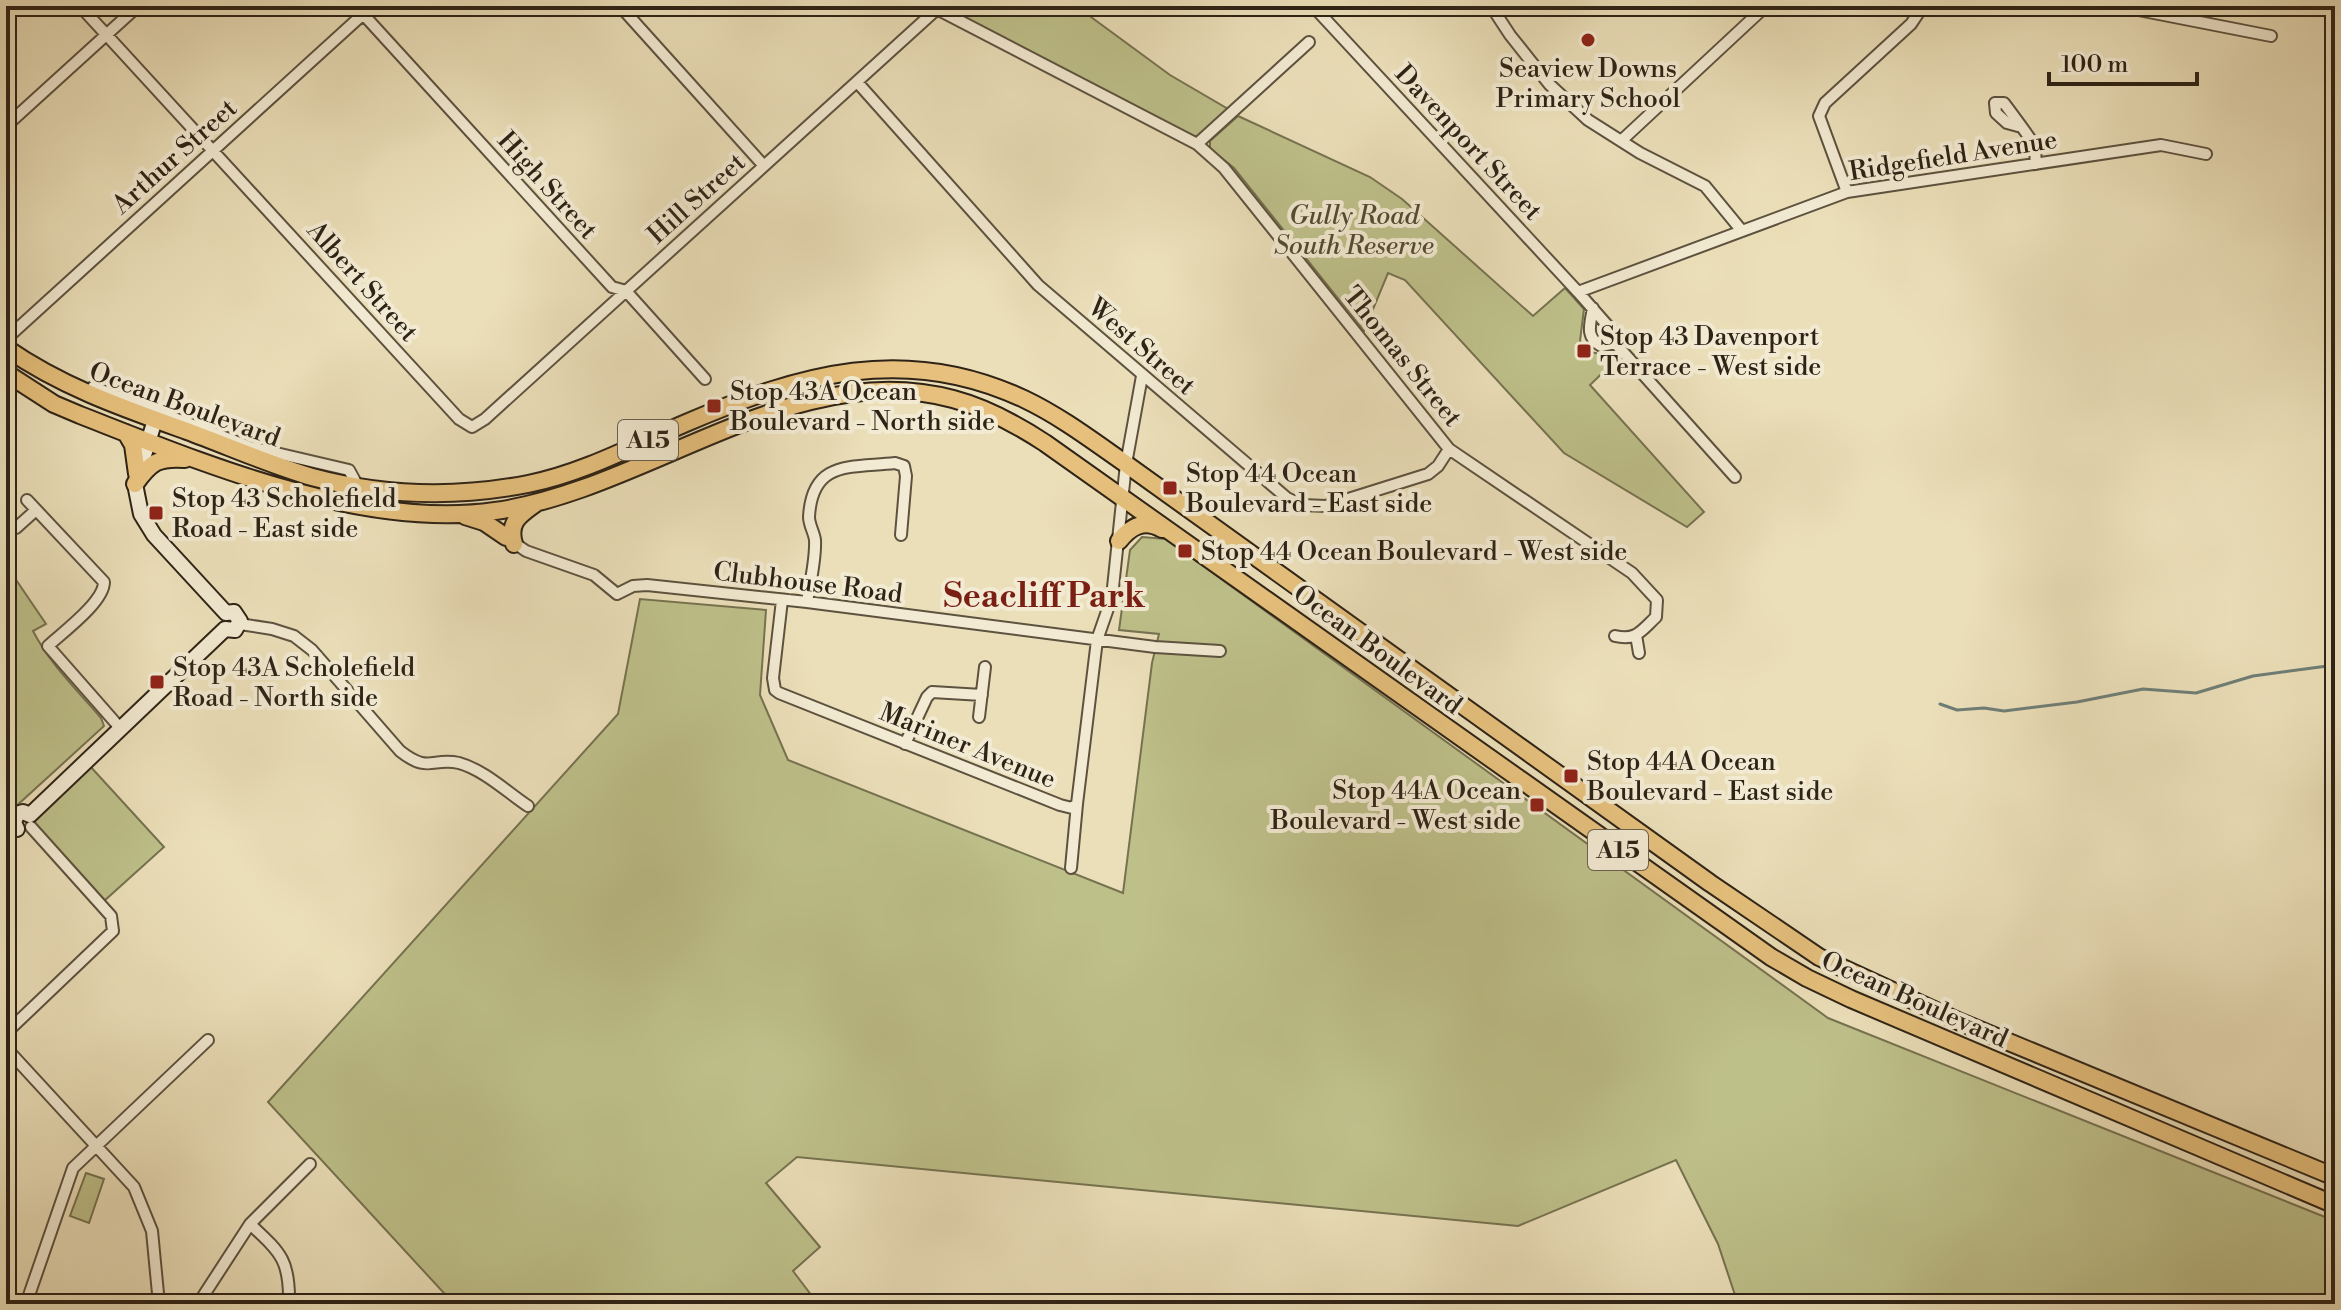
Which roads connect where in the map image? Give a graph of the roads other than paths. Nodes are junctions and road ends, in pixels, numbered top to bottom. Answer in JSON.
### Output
{"nodes":[{"id":1,"x":80,"y":6,"type":"edge"},
{"id":2,"x":138,"y":6,"type":"edge"},
{"id":3,"x":620,"y":6,"type":"edge"},
{"id":4,"x":1491,"y":6,"type":"edge"},
{"id":5,"x":1766,"y":6,"type":"edge"},
{"id":6,"x":1923,"y":6,"type":"edge"},
{"id":7,"x":2118,"y":6,"type":"edge"},
{"id":8,"x":1316,"y":7,"type":"edge"},
{"id":9,"x":934,"y":8,"type":"edge"},
{"id":10,"x":368,"y":10,"type":"edge"},
{"id":11,"x":107,"y":35,"type":"junction"},
{"id":12,"x":2271,"y":36,"type":"dead end"},
{"id":13,"x":1309,"y":42,"type":"dead end"},
{"id":14,"x":857,"y":82,"type":"junction"},
{"id":15,"x":6,"y":126,"type":"edge"},
{"id":16,"x":2018,"y":126,"type":"dead end"},
{"id":17,"x":1621,"y":141,"type":"junction"},
{"id":18,"x":1197,"y":144,"type":"junction"},
{"id":19,"x":213,"y":150,"type":"junction"},
{"id":20,"x":2206,"y":154,"type":"dead end"},
{"id":21,"x":2036,"y":164,"type":"junction"},
{"id":22,"x":764,"y":166,"type":"junction"},
{"id":23,"x":1847,"y":192,"type":"junction"},
{"id":24,"x":1742,"y":231,"type":"junction"},
{"id":25,"x":626,"y":291,"type":"junction"},
{"id":26,"x":1578,"y":292,"type":"junction"},
{"id":27,"x":1593,"y":308,"type":"junction"},
{"id":28,"x":6,"y":339,"type":"edge"},
{"id":29,"x":1615,"y":343,"type":"junction"},
{"id":30,"x":6,"y":348,"type":"edge"},
{"id":31,"x":55,"y":370,"type":"dead end"},
{"id":32,"x":6,"y":373,"type":"edge"},
{"id":33,"x":1142,"y":376,"type":"junction"},
{"id":34,"x":705,"y":379,"type":"dead end"},
{"id":35,"x":485,"y":419,"type":"joint"},
{"id":36,"x":155,"y":420,"type":"junction"},
{"id":37,"x":126,"y":433,"type":"junction"},
{"id":38,"x":147,"y":441,"type":"junction"},
{"id":39,"x":1449,"y":449,"type":"junction"},
{"id":40,"x":202,"y":460,"type":"junction"},
{"id":41,"x":1126,"y":464,"type":"junction"},
{"id":42,"x":1735,"y":477,"type":"dead end"},
{"id":43,"x":136,"y":479,"type":"junction"},
{"id":44,"x":356,"y":487,"type":"junction"},
{"id":45,"x":491,"y":490,"type":"junction"},
{"id":46,"x":1124,"y":497,"type":"junction"},
{"id":47,"x":27,"y":500,"type":"dead end"},
{"id":48,"x":539,"y":501,"type":"junction"},
{"id":49,"x":352,"y":505,"type":"junction"},
{"id":50,"x":36,"y":510,"type":"junction"},
{"id":51,"x":494,"y":512,"type":"junction"},
{"id":52,"x":451,"y":513,"type":"junction"},
{"id":53,"x":16,"y":528,"type":"dead end"},
{"id":54,"x":901,"y":535,"type":"dead end"},
{"id":55,"x":510,"y":540,"type":"junction"},
{"id":56,"x":1119,"y":541,"type":"junction"},
{"id":57,"x":1188,"y":543,"type":"junction"},
{"id":58,"x":1283,"y":578,"type":"junction"},
{"id":59,"x":782,"y":600,"type":"junction"},
{"id":60,"x":807,"y":602,"type":"junction"},
{"id":61,"x":226,"y":613,"type":"junction"},
{"id":62,"x":1299,"y":622,"type":"junction"},
{"id":63,"x":240,"y":624,"type":"junction"},
{"id":64,"x":225,"y":629,"type":"junction"},
{"id":65,"x":1636,"y":635,"type":"junction"},
{"id":66,"x":1615,"y":636,"type":"dead end"},
{"id":67,"x":1097,"y":640,"type":"junction"},
{"id":68,"x":1220,"y":651,"type":"dead end"},
{"id":69,"x":1639,"y":653,"type":"dead end"},
{"id":70,"x":985,"y":667,"type":"dead end"},
{"id":71,"x":982,"y":695,"type":"junction"},
{"id":72,"x":979,"y":717,"type":"dead end"},
{"id":73,"x":121,"y":729,"type":"junction"},
{"id":74,"x":905,"y":744,"type":"junction"},
{"id":75,"x":1077,"y":804,"type":"junction"},
{"id":76,"x":528,"y":806,"type":"dead end"},
{"id":77,"x":21,"y":828,"type":"edge"},
{"id":78,"x":1071,"y":868,"type":"dead end"},
{"id":79,"x":6,"y":1033,"type":"edge"},
{"id":80,"x":208,"y":1040,"type":"dead end"},
{"id":81,"x":6,"y":1048,"type":"edge"},
{"id":82,"x":96,"y":1145,"type":"junction"},
{"id":83,"x":310,"y":1164,"type":"dead end"},
{"id":84,"x":2335,"y":1177,"type":"edge"},
{"id":85,"x":2335,"y":1205,"type":"edge"},
{"id":86,"x":250,"y":1224,"type":"junction"},
{"id":87,"x":26,"y":1304,"type":"edge"},
{"id":88,"x":159,"y":1304,"type":"edge"},
{"id":89,"x":198,"y":1304,"type":"edge"},
{"id":90,"x":289,"y":1304,"type":"edge"}],
"edges":[{"from":1,"to":11,"type":"street"},
{"from":2,"to":11,"type":"street"},
{"from":3,"to":22,"type":"street"},
{"from":4,"to":17,"type":"street"},
{"from":5,"to":17,"type":"street"},
{"from":6,"to":23,"type":"street"},
{"from":7,"to":12,"type":"street"},
{"from":8,"to":26,"type":"street","name":"Davenport Street"},
{"from":9,"to":14,"type":"street","name":"Hill Street"},
{"from":9,"to":18,"type":"street","name":"Thomas Street"},
{"from":10,"to":19,"type":"street","name":"Arthur Street"},
{"from":10,"to":25,"type":"street","name":"High Street"},
{"from":11,"to":15,"type":"street"},
{"from":11,"to":19,"type":"street"},
{"from":13,"to":18,"type":"street"},
{"from":14,"to":22,"type":"street","name":"Hill Street"},
{"from":14,"to":33,"type":"street","name":"West Street"},
{"from":16,"to":21,"type":"street"},
{"from":17,"to":24,"type":"street"},
{"from":18,"to":39,"type":"street","name":"Thomas Street"},
{"from":19,"to":28,"type":"street","name":"Arthur Street"},
{"from":19,"to":35,"type":"street","name":"Albert Street"},
{"from":20,"to":21,"type":"street","name":"Ridgefield Avenue"},
{"from":21,"to":23,"type":"street","name":"Ridgefield Avenue"},
{"from":22,"to":25,"type":"street","name":"Hill Street"},
{"from":23,"to":24,"type":"street","name":"Ridgefield Avenue"},
{"from":24,"to":26,"type":"street","name":"Ridgefield Avenue"},
{"from":25,"to":34,"type":"street","name":"High Street"},
{"from":25,"to":35,"type":"street","name":"Hill Street"},
{"from":26,"to":27,"type":"street","name":"Davenport Street"},
{"from":27,"to":29,"type":"street","name":"Davenport Street"},
{"from":27,"to":29,"type":"street","name":"Davenport Street"},
{"from":29,"to":42,"type":"street","name":"Davenport Street"},
{"from":30,"to":36,"type":"main road","name":"Ocean Boulevard","number":"A15"},
{"from":31,"to":44,"type":"street","name":"Ocean Boulevard"},
{"from":32,"to":37,"type":"main road","name":"Ocean Boulevard","number":"A15"},
{"from":33,"to":39,"type":"street","name":"West Street"},
{"from":33,"to":41,"type":"street","name":"Mariner Avenue"},
{"from":36,"to":38,"type":"street"},
{"from":36,"to":44,"type":"main road","name":"Ocean Boulevard","number":"A15"},
{"from":37,"to":38,"type":"main road","name":"Ocean Boulevard","number":"A15"},
{"from":37,"to":43,"type":"main road"},
{"from":38,"to":40,"type":"main road","name":"Ocean Boulevard","number":"A15"},
{"from":38,"to":43,"type":"street"},
{"from":39,"to":65,"type":"street","name":"Thomas Street"},
{"from":40,"to":43,"type":"main road"},
{"from":40,"to":49,"type":"main road","name":"Ocean Boulevard","number":"A15"},
{"from":41,"to":45,"type":"main road","name":"Ocean Boulevard","number":"A15"},
{"from":41,"to":46,"type":"street","name":"Mariner Avenue"},
{"from":41,"to":58,"type":"main road","name":"Ocean Boulevard","number":"A15"},
{"from":43,"to":61,"type":"street"},
{"from":44,"to":45,"type":"main road","name":"Ocean Boulevard","number":"A15"},
{"from":44,"to":49,"type":"street"},
{"from":45,"to":51,"type":"street"},
{"from":46,"to":48,"type":"main road","name":"Ocean Boulevard","number":"A15"},
{"from":46,"to":56,"type":"street","name":"Mariner Avenue"},
{"from":46,"to":57,"type":"main road","name":"Ocean Boulevard","number":"A15"},
{"from":47,"to":50,"type":"street"},
{"from":48,"to":51,"type":"main road","name":"Ocean Boulevard","number":"A15"},
{"from":48,"to":55,"type":"main road"},
{"from":49,"to":52,"type":"main road","name":"Ocean Boulevard","number":"A15"},
{"from":50,"to":53,"type":"street"},
{"from":50,"to":73,"type":"street"},
{"from":51,"to":52,"type":"main road","name":"Ocean Boulevard","number":"A15"},
{"from":51,"to":55,"type":"street"},
{"from":52,"to":55,"type":"main road"},
{"from":54,"to":60,"type":"street"},
{"from":55,"to":59,"type":"street","name":"Clubhouse Road"},
{"from":56,"to":57,"type":"main road"},
{"from":56,"to":67,"type":"street","name":"Mariner Avenue"},
{"from":57,"to":62,"type":"main road","name":"Ocean Boulevard","number":"A15"},
{"from":58,"to":62,"type":"main road"},
{"from":58,"to":84,"type":"main road","name":"Ocean Boulevard","number":"A15"},
{"from":59,"to":60,"type":"street","name":"Clubhouse Road"},
{"from":59,"to":74,"type":"street","name":"Mariner Avenue"},
{"from":60,"to":67,"type":"street","name":"Clubhouse Road"},
{"from":61,"to":63,"type":"street"},
{"from":61,"to":64,"type":"street"},
{"from":62,"to":85,"type":"main road","name":"Ocean Boulevard","number":"A15"},
{"from":63,"to":64,"type":"street"},
{"from":63,"to":76,"type":"street"},
{"from":64,"to":73,"type":"street"},
{"from":65,"to":66,"type":"street"},
{"from":65,"to":69,"type":"street"},
{"from":67,"to":68,"type":"street","name":"Clubhouse Road"},
{"from":67,"to":75,"type":"street","name":"Mariner Avenue"},
{"from":70,"to":71,"type":"street"},
{"from":71,"to":72,"type":"street"},
{"from":71,"to":74,"type":"street"},
{"from":73,"to":77,"type":"street"},
{"from":74,"to":75,"type":"street","name":"Mariner Avenue"},
{"from":75,"to":78,"type":"street"},
{"from":77,"to":79,"type":"street"},
{"from":80,"to":82,"type":"street"},
{"from":81,"to":82,"type":"street"},
{"from":82,"to":87,"type":"street"},
{"from":82,"to":88,"type":"street"},
{"from":83,"to":86,"type":"street"},
{"from":86,"to":89,"type":"street"},
{"from":86,"to":90,"type":"street"}]}
